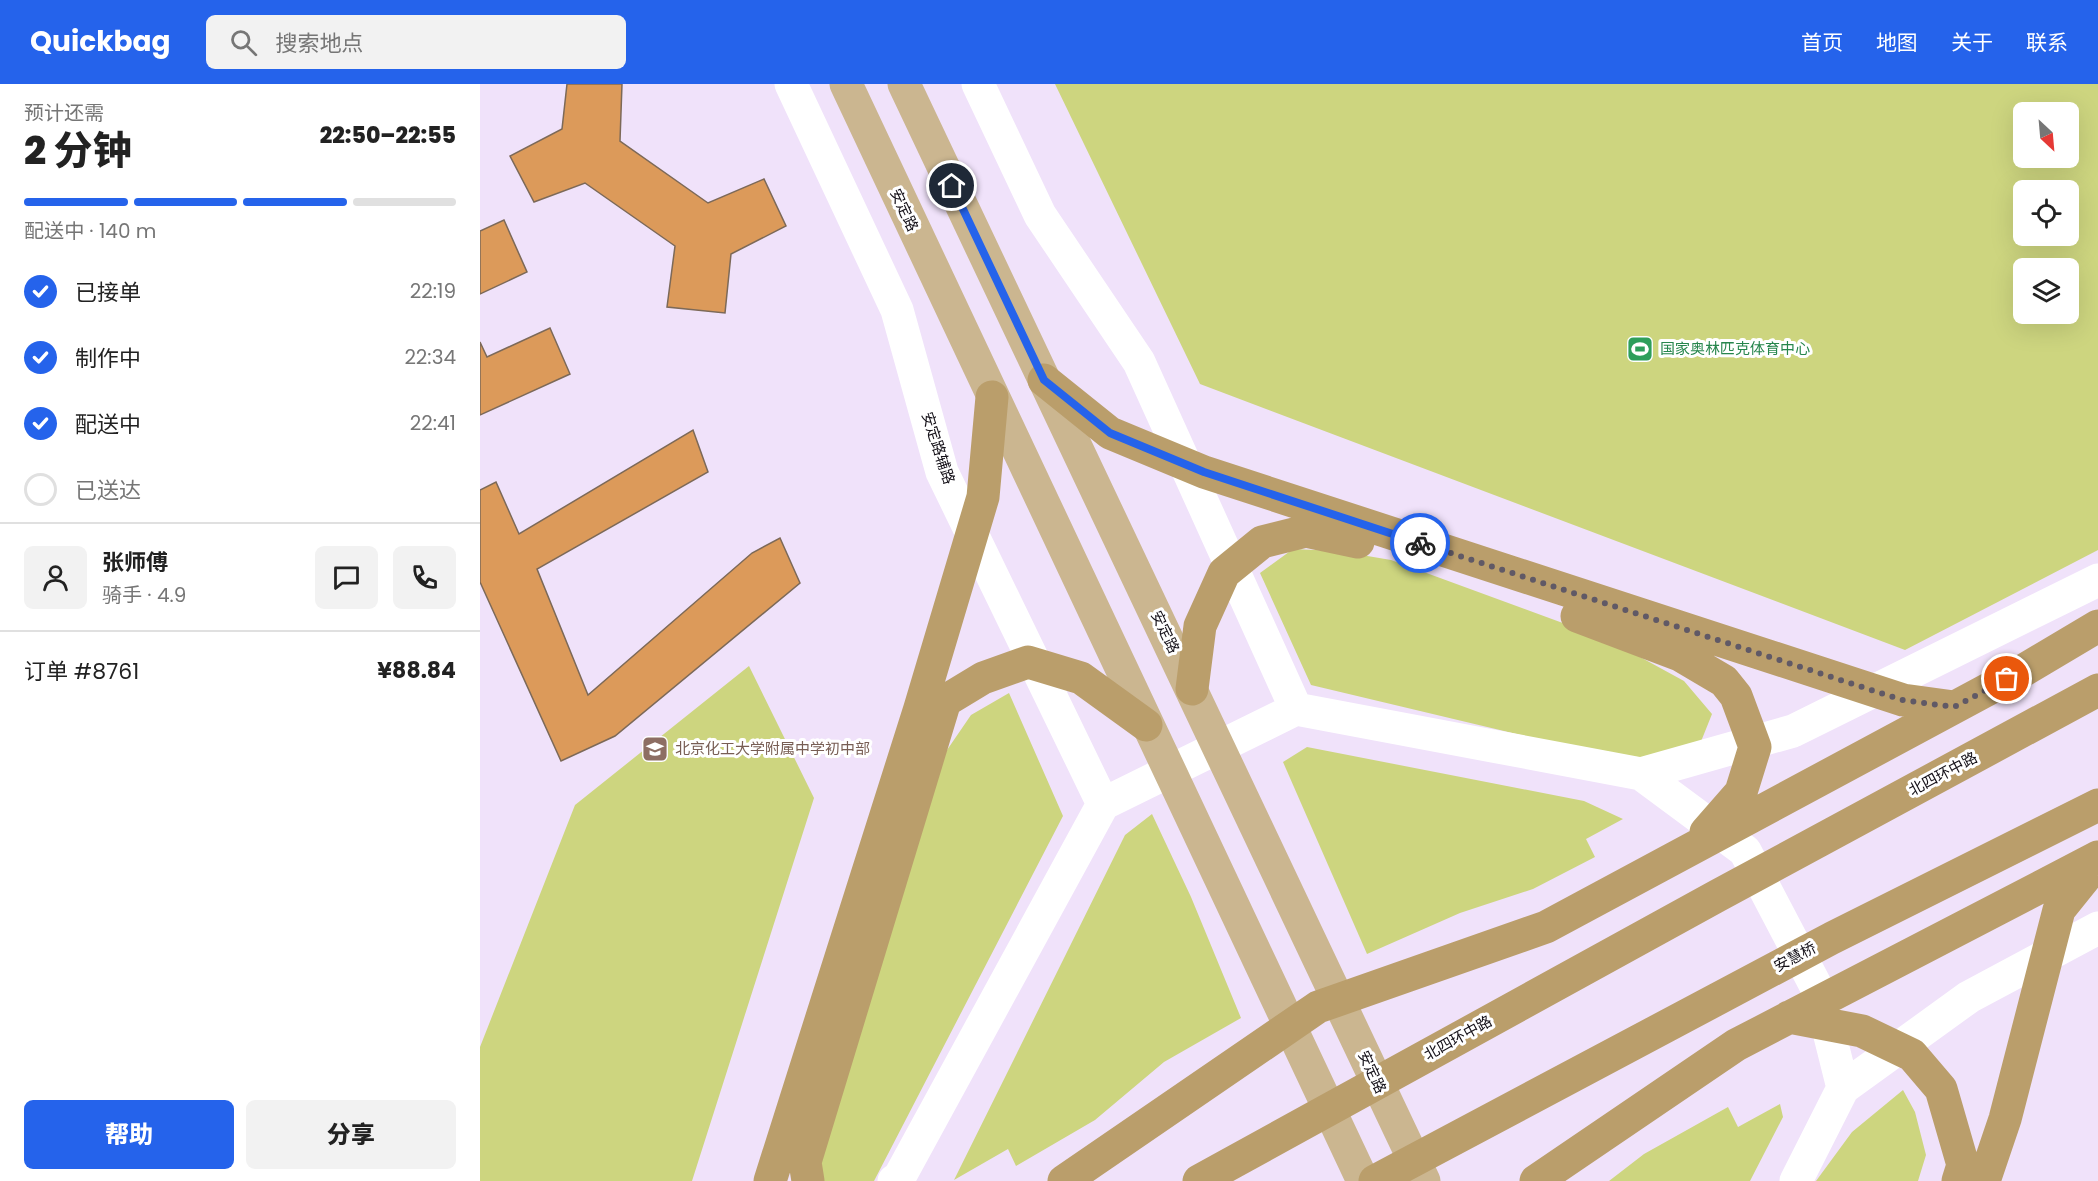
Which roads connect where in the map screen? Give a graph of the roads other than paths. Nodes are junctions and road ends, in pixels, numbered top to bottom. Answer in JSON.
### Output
{"nodes":[{"id":1,"x":791,"y":84,"type":"edge"},
{"id":2,"x":846,"y":84,"type":"edge"},
{"id":3,"x":904,"y":84,"type":"edge"},
{"id":4,"x":978,"y":84,"type":"edge"},
{"id":5,"x":1044,"y":380,"type":"junction"},
{"id":6,"x":992,"y":397,"type":"junction"},
{"id":7,"x":2098,"y":580,"type":"edge"},
{"id":8,"x":2098,"y":627,"type":"edge"},
{"id":9,"x":1192,"y":689,"type":"junction"},
{"id":10,"x":2098,"y":690,"type":"edge"},
{"id":11,"x":1954,"y":707,"type":"junction"},
{"id":12,"x":1296,"y":708,"type":"junction"},
{"id":13,"x":1146,"y":725,"type":"junction"},
{"id":14,"x":1641,"y":774,"type":"junction"},
{"id":15,"x":1103,"y":804,"type":"junction"},
{"id":16,"x":2098,"y":805,"type":"edge"},
{"id":17,"x":1690,"y":849,"type":"junction"},
{"id":18,"x":2098,"y":859,"type":"edge"},
{"id":19,"x":2098,"y":928,"type":"edge"},
{"id":20,"x":1789,"y":1017,"type":"junction"},
{"id":21,"x":1844,"y":1088,"type":"junction"},
{"id":22,"x":898,"y":1180,"type":"edge"},
{"id":23,"x":770,"y":1181,"type":"edge"},
{"id":24,"x":808,"y":1181,"type":"edge"},
{"id":25,"x":1064,"y":1181,"type":"edge"},
{"id":26,"x":1199,"y":1181,"type":"edge"},
{"id":27,"x":1363,"y":1181,"type":"edge"},
{"id":28,"x":1375,"y":1181,"type":"edge"},
{"id":29,"x":1424,"y":1181,"type":"edge"},
{"id":30,"x":1536,"y":1181,"type":"edge"},
{"id":31,"x":1796,"y":1181,"type":"edge"},
{"id":32,"x":1958,"y":1181,"type":"edge"},
{"id":33,"x":1984,"y":1181,"type":"edge"}],
"edges":[{"from":1,"to":15,"type":"street","name":"安定路辅路"},
{"from":2,"to":6,"type":"main road","name":"安定路"},
{"from":3,"to":5,"type":"main road","name":"安定路"},
{"from":4,"to":12,"type":"street"},
{"from":5,"to":9,"type":"main road","name":"安定路"},
{"from":5,"to":11,"type":"highway"},
{"from":6,"to":13,"type":"main road","name":"安定路"},
{"from":6,"to":23,"type":"highway"},
{"from":7,"to":14,"type":"street"},
{"from":8,"to":11,"type":"highway"},
{"from":9,"to":17,"type":"highway"},
{"from":9,"to":29,"type":"main road","name":"安定路"},
{"from":10,"to":26,"type":"highway","name":"北四环中路"},
{"from":11,"to":17,"type":"highway"},
{"from":12,"to":14,"type":"street"},
{"from":12,"to":15,"type":"street"},
{"from":13,"to":24,"type":"highway"},
{"from":13,"to":27,"type":"main road","name":"安定路"},
{"from":14,"to":21,"type":"street"},
{"from":15,"to":22,"type":"street"},
{"from":16,"to":28,"type":"highway","name":"安慧桥"},
{"from":17,"to":25,"type":"highway"},
{"from":18,"to":20,"type":"highway"},
{"from":18,"to":33,"type":"highway"},
{"from":19,"to":21,"type":"street"},
{"from":20,"to":30,"type":"highway"},
{"from":20,"to":32,"type":"highway"},
{"from":21,"to":31,"type":"street"}]}
